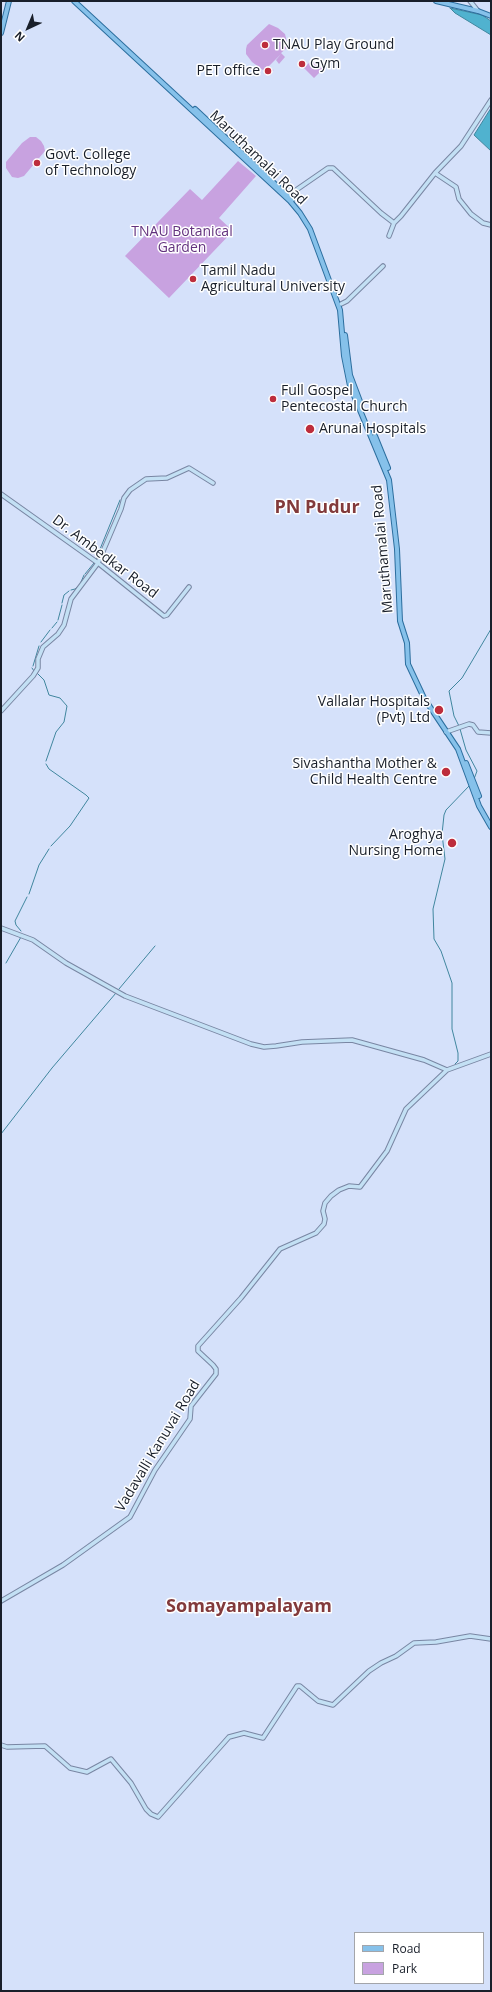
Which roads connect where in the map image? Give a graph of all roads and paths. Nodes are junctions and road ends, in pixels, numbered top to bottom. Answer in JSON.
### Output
{"nodes":[{"id":1,"x":8,"y":1,"type":"edge"},
{"id":2,"x":75,"y":1,"type":"edge"},
{"id":3,"x":436,"y":1,"type":"edge"},
{"id":4,"x":470,"y":1,"type":"edge"},
{"id":5,"x":478,"y":11,"type":"junction"},
{"id":6,"x":491,"y":16,"type":"edge"},
{"id":7,"x":1,"y":26,"type":"edge"},
{"id":8,"x":1,"y":33,"type":"edge"},
{"id":9,"x":491,"y":100,"type":"edge"},
{"id":10,"x":435,"y":173,"type":"junction"},
{"id":11,"x":287,"y":196,"type":"junction"},
{"id":12,"x":394,"y":223,"type":"junction"},
{"id":13,"x":491,"y":225,"type":"edge"},
{"id":14,"x":389,"y":236,"type":"dead end"},
{"id":15,"x":383,"y":266,"type":"dead end"},
{"id":16,"x":341,"y":304,"type":"junction"},
{"id":17,"x":213,"y":483,"type":"dead end"},
{"id":18,"x":1,"y":494,"type":"edge"},
{"id":19,"x":98,"y":563,"type":"junction"},
{"id":20,"x":189,"y":588,"type":"dead end"},
{"id":21,"x":1,"y":711,"type":"edge"},
{"id":22,"x":447,"y":731,"type":"junction"},
{"id":23,"x":491,"y":733,"type":"edge"},
{"id":24,"x":475,"y":788,"type":"junction"},
{"id":25,"x":491,"y":824,"type":"edge"},
{"id":26,"x":491,"y":827,"type":"edge"},
{"id":27,"x":1,"y":928,"type":"edge"},
{"id":28,"x":491,"y":1054,"type":"edge"},
{"id":29,"x":447,"y":1070,"type":"junction"},
{"id":30,"x":1,"y":1601,"type":"edge"},
{"id":31,"x":491,"y":1639,"type":"edge"},
{"id":32,"x":1,"y":1745,"type":"edge"}],
"edges":[{"from":1,"to":7,"type":"main road"},
{"from":1,"to":8,"type":"main road"},
{"from":2,"to":11,"type":"main road","name":"Maruthamalai Road"},
{"from":3,"to":5,"type":"main road"},
{"from":4,"to":5,"type":"street"},
{"from":5,"to":6,"type":"main road"},
{"from":9,"to":10,"type":"street"},
{"from":10,"to":12,"type":"street"},
{"from":10,"to":13,"type":"street"},
{"from":11,"to":12,"type":"street"},
{"from":11,"to":16,"type":"main road","name":"Maruthamalai Road"},
{"from":11,"to":22,"type":"main road","name":"Maruthamalai Road"},
{"from":12,"to":14,"type":"street"},
{"from":15,"to":16,"type":"street"},
{"from":16,"to":22,"type":"main road","name":"Maruthamalai Road"},
{"from":17,"to":19,"type":"street"},
{"from":18,"to":19,"type":"street","name":"Dr. Ambedkar Road"},
{"from":19,"to":20,"type":"street","name":"Dr. Ambedkar Road"},
{"from":19,"to":21,"type":"street"},
{"from":22,"to":23,"type":"street"},
{"from":22,"to":24,"type":"main road","name":"Maruthamalai Road"},
{"from":24,"to":25,"type":"main road","name":"Maruthamalai Road"},
{"from":24,"to":26,"type":"main road","name":"Maruthamalai Road"},
{"from":27,"to":29,"type":"street"},
{"from":28,"to":29,"type":"street"},
{"from":29,"to":30,"type":"street","name":"Vadavalli Kanuvai Road"},
{"from":31,"to":32,"type":"street"}]}
